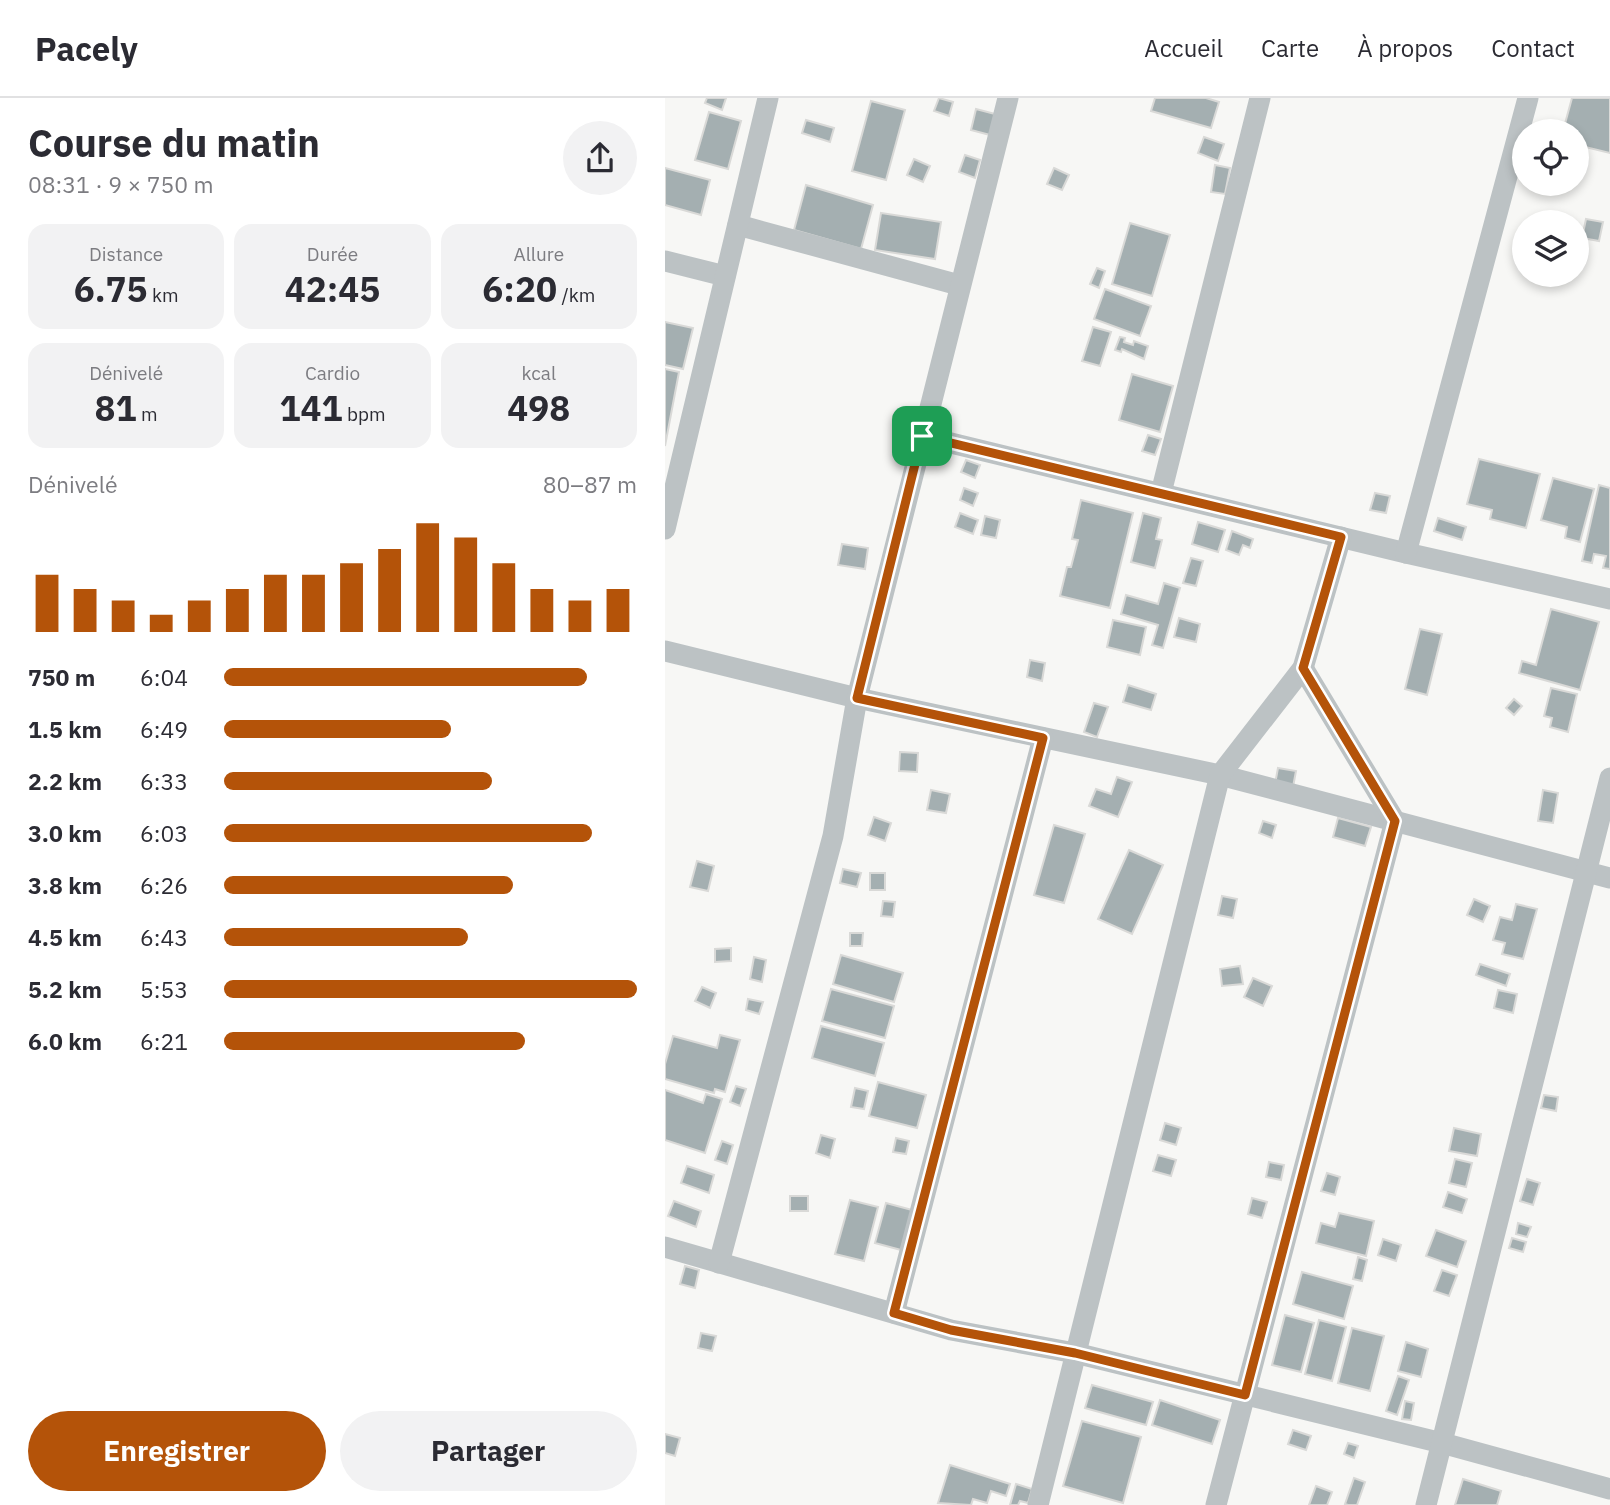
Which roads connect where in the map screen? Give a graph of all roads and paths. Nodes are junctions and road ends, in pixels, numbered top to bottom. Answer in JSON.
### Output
{"nodes":[{"id":1,"x":768,"y":98,"type":"edge"},
{"id":2,"x":1007,"y":98,"type":"edge"},
{"id":3,"x":1260,"y":98,"type":"edge"},
{"id":4,"x":1528,"y":98,"type":"edge"},
{"id":5,"x":738,"y":225,"type":"junction"},
{"id":6,"x":665,"y":261,"type":"edge"},
{"id":7,"x":725,"y":276,"type":"junction"},
{"id":8,"x":959,"y":285,"type":"junction"},
{"id":9,"x":922,"y":436,"type":"junction"},
{"id":10,"x":672,"y":466,"type":"edge"},
{"id":11,"x":1161,"y":493,"type":"junction"},
{"id":12,"x":665,"y":529,"type":"edge"},
{"id":13,"x":1341,"y":537,"type":"junction"},
{"id":14,"x":1406,"y":553,"type":"junction"},
{"id":15,"x":1610,"y":599,"type":"edge"},
{"id":16,"x":665,"y":651,"type":"edge"},
{"id":17,"x":1303,"y":668,"type":"junction"},
{"id":18,"x":857,"y":698,"type":"junction"},
{"id":19,"x":1043,"y":738,"type":"junction"},
{"id":20,"x":1220,"y":775,"type":"junction"},
{"id":21,"x":1610,"y":778,"type":"edge"},
{"id":22,"x":1395,"y":821,"type":"junction"},
{"id":23,"x":1586,"y":872,"type":"junction"},
{"id":24,"x":1610,"y":878,"type":"edge"},
{"id":25,"x":665,"y":1247,"type":"edge"},
{"id":26,"x":719,"y":1263,"type":"junction"},
{"id":27,"x":894,"y":1313,"type":"junction"},
{"id":28,"x":1075,"y":1353,"type":"junction"},
{"id":29,"x":1245,"y":1395,"type":"junction"},
{"id":30,"x":1442,"y":1443,"type":"junction"},
{"id":31,"x":1610,"y":1489,"type":"edge"},
{"id":32,"x":1038,"y":1505,"type":"edge"},
{"id":33,"x":1216,"y":1505,"type":"edge"},
{"id":34,"x":1426,"y":1505,"type":"edge"}],
"edges":[{"from":1,"to":5,"type":"street"},
{"from":2,"to":8,"type":"street"},
{"from":3,"to":11,"type":"street"},
{"from":4,"to":14,"type":"street"},
{"from":5,"to":7,"type":"street"},
{"from":5,"to":8,"type":"street"},
{"from":6,"to":7,"type":"street"},
{"from":7,"to":10,"type":"street"},
{"from":8,"to":9,"type":"street"},
{"from":9,"to":11,"type":"street"},
{"from":9,"to":18,"type":"street"},
{"from":10,"to":12,"type":"street"},
{"from":11,"to":13,"type":"street"},
{"from":13,"to":14,"type":"street"},
{"from":13,"to":17,"type":"street"},
{"from":14,"to":15,"type":"street"},
{"from":16,"to":18,"type":"street"},
{"from":17,"to":20,"type":"street"},
{"from":17,"to":22,"type":"street"},
{"from":18,"to":19,"type":"street"},
{"from":18,"to":26,"type":"street"},
{"from":19,"to":20,"type":"street"},
{"from":19,"to":27,"type":"street"},
{"from":20,"to":22,"type":"street"},
{"from":20,"to":28,"type":"street"},
{"from":21,"to":23,"type":"street"},
{"from":22,"to":23,"type":"street"},
{"from":22,"to":29,"type":"street"},
{"from":23,"to":24,"type":"street"},
{"from":23,"to":30,"type":"street"},
{"from":25,"to":26,"type":"street"},
{"from":26,"to":27,"type":"street"},
{"from":27,"to":28,"type":"street"},
{"from":28,"to":29,"type":"street"},
{"from":28,"to":32,"type":"street"},
{"from":29,"to":30,"type":"street"},
{"from":29,"to":33,"type":"street"},
{"from":30,"to":31,"type":"street"},
{"from":30,"to":34,"type":"street"}]}
